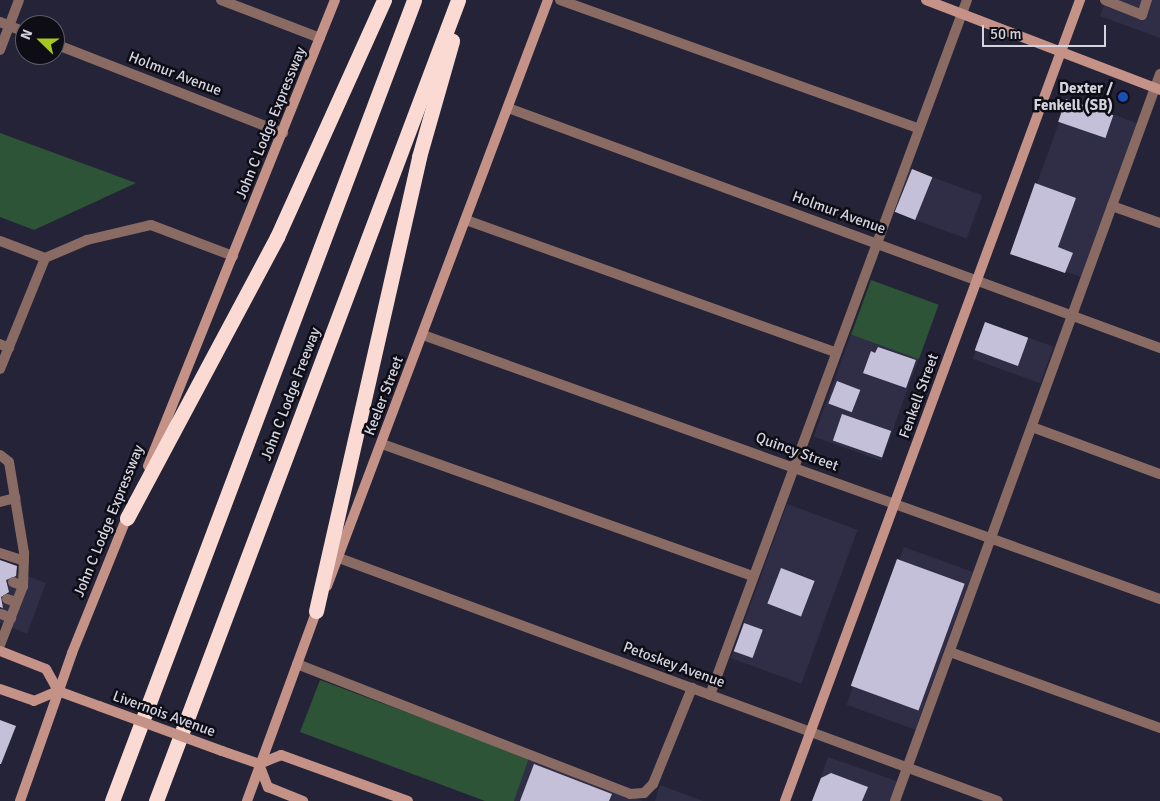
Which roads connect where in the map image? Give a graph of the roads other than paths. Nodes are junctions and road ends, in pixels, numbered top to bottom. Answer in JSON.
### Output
{"nodes":[{"id":1,"x":19,"y":0,"type":"edge"},
{"id":2,"x":222,"y":0,"type":"edge"},
{"id":3,"x":335,"y":0,"type":"edge"},
{"id":4,"x":384,"y":0,"type":"edge"},
{"id":5,"x":414,"y":0,"type":"edge"},
{"id":6,"x":460,"y":0,"type":"edge"},
{"id":7,"x":548,"y":0,"type":"edge"},
{"id":8,"x":560,"y":0,"type":"edge"},
{"id":9,"x":926,"y":0,"type":"edge"},
{"id":10,"x":967,"y":0,"type":"edge"},
{"id":11,"x":1080,"y":0,"type":"edge"},
{"id":12,"x":1105,"y":0,"type":"edge"},
{"id":13,"x":1147,"y":0,"type":"edge"},
{"id":14,"x":962,"y":13,"type":"junction"},
{"id":15,"x":5,"y":24,"type":"edge"},
{"id":16,"x":320,"y":38,"type":"junction"},
{"id":17,"x":65,"y":48,"type":"edge"},
{"id":18,"x":0,"y":50,"type":"edge"},
{"id":19,"x":1061,"y":52,"type":"junction"},
{"id":20,"x":1160,"y":74,"type":"edge"},
{"id":21,"x":1158,"y":89,"type":"edge"},
{"id":22,"x":508,"y":108,"type":"junction"},
{"id":23,"x":918,"y":128,"type":"junction"},
{"id":24,"x":283,"y":133,"type":"junction"},
{"id":25,"x":1112,"y":206,"type":"junction"},
{"id":26,"x":466,"y":220,"type":"junction"},
{"id":27,"x":1160,"y":223,"type":"edge"},
{"id":28,"x":0,"y":241,"type":"edge"},
{"id":29,"x":875,"y":242,"type":"junction"},
{"id":30,"x":233,"y":256,"type":"junction"},
{"id":31,"x":45,"y":258,"type":"junction"},
{"id":32,"x":977,"y":280,"type":"junction"},
{"id":33,"x":1072,"y":316,"type":"junction"},
{"id":34,"x":423,"y":335,"type":"junction"},
{"id":35,"x":4,"y":346,"type":"edge"},
{"id":36,"x":1160,"y":348,"type":"edge"},
{"id":37,"x":835,"y":352,"type":"junction"},
{"id":38,"x":0,"y":369,"type":"edge"},
{"id":39,"x":1032,"y":427,"type":"junction"},
{"id":40,"x":382,"y":444,"type":"junction"},
{"id":41,"x":0,"y":455,"type":"edge"},
{"id":42,"x":793,"y":466,"type":"junction"},
{"id":43,"x":1160,"y":474,"type":"edge"},
{"id":44,"x":15,"y":498,"type":"junction"},
{"id":45,"x":0,"y":502,"type":"edge"},
{"id":46,"x":896,"y":503,"type":"junction"},
{"id":47,"x":126,"y":518,"type":"junction"},
{"id":48,"x":992,"y":537,"type":"junction"},
{"id":49,"x":0,"y":552,"type":"edge"},
{"id":50,"x":24,"y":557,"type":"junction"},
{"id":51,"x":339,"y":558,"type":"junction"},
{"id":52,"x":753,"y":576,"type":"junction"},
{"id":53,"x":1160,"y":599,"type":"edge"},
{"id":54,"x":316,"y":611,"type":"junction"},
{"id":55,"x":6,"y":616,"type":"edge"},
{"id":56,"x":0,"y":645,"type":"edge"},
{"id":57,"x":0,"y":651,"type":"edge"},
{"id":58,"x":950,"y":652,"type":"junction"},
{"id":59,"x":297,"y":664,"type":"junction"},
{"id":60,"x":692,"y":688,"type":"junction"},
{"id":61,"x":0,"y":689,"type":"edge"},
{"id":62,"x":58,"y":691,"type":"junction"},
{"id":63,"x":710,"y":695,"type":"junction"},
{"id":64,"x":1160,"y":728,"type":"edge"},
{"id":65,"x":810,"y":732,"type":"junction"},
{"id":66,"x":259,"y":764,"type":"junction"},
{"id":67,"x":907,"y":768,"type":"junction"},
{"id":68,"x":629,"y":798,"type":"edge"},
{"id":69,"x":20,"y":801,"type":"edge"},
{"id":70,"x":112,"y":801,"type":"edge"},
{"id":71,"x":156,"y":801,"type":"edge"},
{"id":72,"x":247,"y":801,"type":"edge"},
{"id":73,"x":303,"y":801,"type":"edge"},
{"id":74,"x":408,"y":801,"type":"edge"},
{"id":75,"x":785,"y":801,"type":"edge"},
{"id":76,"x":895,"y":801,"type":"edge"},
{"id":77,"x":998,"y":801,"type":"edge"}],
"edges":[{"from":1,"to":15,"type":"street"},
{"from":2,"to":16,"type":"street"},
{"from":3,"to":16,"type":"main road","name":"John C Lodge Expressway"},
{"from":4,"to":47,"type":"highway"},
{"from":5,"to":70,"type":"highway","name":"John C Lodge Freeway"},
{"from":6,"to":54,"type":"highway"},
{"from":6,"to":71,"type":"highway","name":"John C Lodge Freeway"},
{"from":7,"to":22,"type":"main road","name":"Keeler Street"},
{"from":8,"to":23,"type":"street"},
{"from":9,"to":14,"type":"main road"},
{"from":10,"to":14,"type":"street"},
{"from":11,"to":19,"type":"main road","name":"Fenkell Street"},
{"from":12,"to":13,"type":"street"},
{"from":14,"to":19,"type":"main road"},
{"from":14,"to":23,"type":"street"},
{"from":15,"to":18,"type":"street"},
{"from":16,"to":24,"type":"main road","name":"John C Lodge Expressway"},
{"from":17,"to":24,"type":"street","name":"Holmur Avenue"},
{"from":19,"to":21,"type":"main road"},
{"from":19,"to":32,"type":"main road","name":"Fenkell Street"},
{"from":20,"to":21,"type":"street"},
{"from":21,"to":25,"type":"street"},
{"from":22,"to":26,"type":"main road","name":"Keeler Street"},
{"from":22,"to":29,"type":"street","name":"Holmur Avenue"},
{"from":23,"to":29,"type":"street"},
{"from":24,"to":30,"type":"main road","name":"John C Lodge Expressway"},
{"from":25,"to":27,"type":"street"},
{"from":25,"to":33,"type":"street"},
{"from":26,"to":34,"type":"main road","name":"Keeler Street"},
{"from":26,"to":37,"type":"street"},
{"from":28,"to":31,"type":"street"},
{"from":29,"to":32,"type":"street","name":"Holmur Avenue"},
{"from":29,"to":37,"type":"street"},
{"from":30,"to":31,"type":"street"},
{"from":30,"to":47,"type":"main road","name":"John C Lodge Expressway"},
{"from":31,"to":35,"type":"street"},
{"from":32,"to":33,"type":"street","name":"Holmur Avenue"},
{"from":32,"to":46,"type":"main road","name":"Fenkell Street"},
{"from":33,"to":36,"type":"street","name":"Holmur Avenue"},
{"from":33,"to":39,"type":"street"},
{"from":34,"to":40,"type":"main road","name":"Keeler Street"},
{"from":34,"to":42,"type":"street","name":"Quincy Street"},
{"from":35,"to":38,"type":"street"},
{"from":37,"to":42,"type":"street"},
{"from":39,"to":43,"type":"street"},
{"from":39,"to":48,"type":"street"},
{"from":40,"to":51,"type":"main road","name":"Keeler Street"},
{"from":40,"to":52,"type":"street"},
{"from":41,"to":44,"type":"street"},
{"from":42,"to":46,"type":"street","name":"Quincy Street"},
{"from":42,"to":52,"type":"street"},
{"from":44,"to":45,"type":"street"},
{"from":44,"to":50,"type":"street"},
{"from":46,"to":48,"type":"street","name":"Quincy Street"},
{"from":46,"to":65,"type":"main road","name":"Fenkell Street"},
{"from":47,"to":62,"type":"main road","name":"John C Lodge Expressway"},
{"from":48,"to":53,"type":"street","name":"Quincy Street"},
{"from":48,"to":58,"type":"street"},
{"from":49,"to":50,"type":"street"},
{"from":50,"to":55,"type":"street"},
{"from":51,"to":54,"type":"main road","name":"Keeler Street"},
{"from":51,"to":60,"type":"street","name":"Petoskey Avenue"},
{"from":52,"to":63,"type":"street"},
{"from":54,"to":59,"type":"main road","name":"Keeler Street"},
{"from":55,"to":56,"type":"street"},
{"from":57,"to":62,"type":"main road"},
{"from":58,"to":64,"type":"street"},
{"from":58,"to":67,"type":"street"},
{"from":59,"to":66,"type":"main road","name":"Keeler Street"},
{"from":59,"to":68,"type":"street"},
{"from":60,"to":63,"type":"street","name":"Petoskey Avenue"},
{"from":60,"to":68,"type":"street"},
{"from":61,"to":62,"type":"main road"},
{"from":62,"to":66,"type":"main road","name":"Livernois Avenue","bridge":true},
{"from":62,"to":69,"type":"main road","name":"John C Lodge Expressway"},
{"from":63,"to":65,"type":"street","name":"Petoskey Avenue"},
{"from":65,"to":67,"type":"street","name":"Petoskey Avenue"},
{"from":65,"to":75,"type":"main road","name":"Fenkell Street"},
{"from":66,"to":72,"type":"main road","name":"Keeler Street"},
{"from":66,"to":73,"type":"main road"},
{"from":66,"to":74,"type":"main road"},
{"from":67,"to":76,"type":"street"},
{"from":67,"to":77,"type":"street","name":"Petoskey Avenue"}]}
